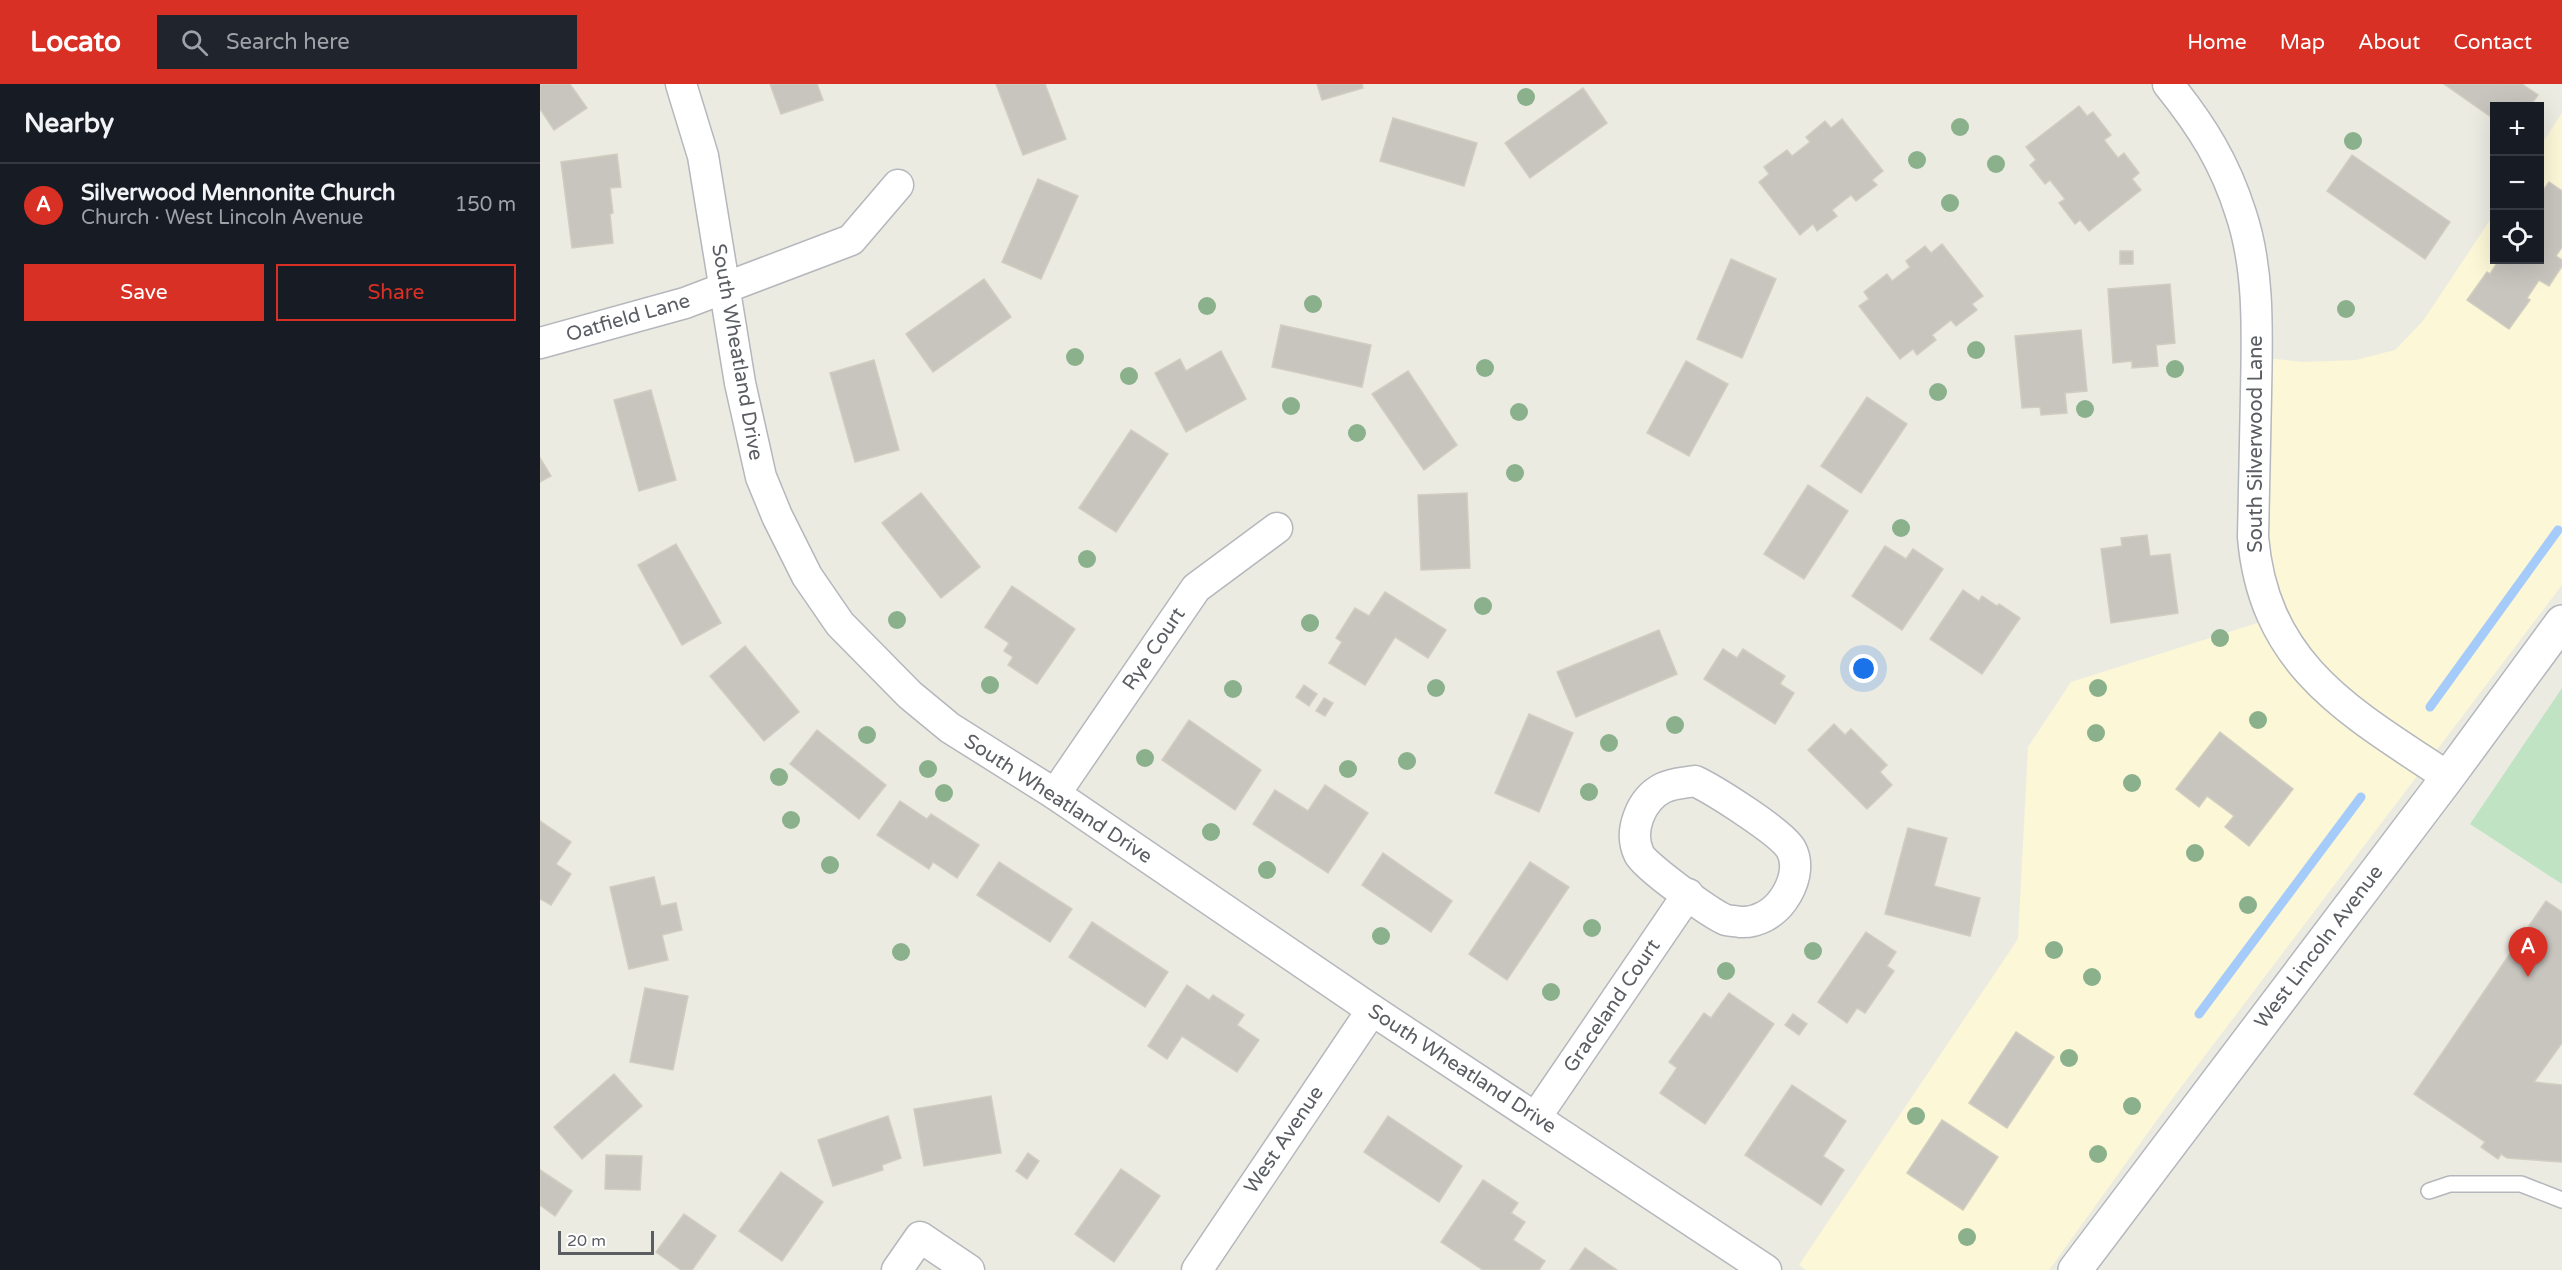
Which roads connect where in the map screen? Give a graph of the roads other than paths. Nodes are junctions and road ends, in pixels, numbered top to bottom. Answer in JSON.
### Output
{"nodes":[{"id":1,"x":681,"y":84,"type":"edge"},
{"id":2,"x":2168,"y":84,"type":"edge"},
{"id":3,"x":898,"y":185,"type":"dead end"},
{"id":4,"x":724,"y":289,"type":"junction"},
{"id":5,"x":540,"y":343,"type":"edge"},
{"id":6,"x":1278,"y":528,"type":"dead end"},
{"id":7,"x":2562,"y":622,"type":"edge"},
{"id":8,"x":2448,"y":777,"type":"junction"},
{"id":9,"x":1055,"y":794,"type":"junction"},
{"id":10,"x":1688,"y":894,"type":"junction"},
{"id":11,"x":1371,"y":1010,"type":"junction"},
{"id":12,"x":1536,"y":1118,"type":"junction"},
{"id":13,"x":2429,"y":1191,"type":"dead end"},
{"id":14,"x":2562,"y":1200,"type":"edge"},
{"id":15,"x":897,"y":1270,"type":"edge"},
{"id":16,"x":969,"y":1270,"type":"edge"},
{"id":17,"x":1197,"y":1270,"type":"edge"},
{"id":18,"x":1766,"y":1270,"type":"edge"},
{"id":19,"x":2075,"y":1270,"type":"edge"}],
"edges":[{"from":1,"to":4,"type":"street","name":"South Wheatland Drive"},
{"from":2,"to":8,"type":"street","name":"South Silverwood Lane"},
{"from":3,"to":4,"type":"street","name":"Oatfield Lane"},
{"from":4,"to":5,"type":"street","name":"Oatfield Lane"},
{"from":4,"to":9,"type":"street","name":"South Wheatland Drive"},
{"from":6,"to":9,"type":"street","name":"Rye Court"},
{"from":7,"to":8,"type":"street","name":"West Lincoln Avenue"},
{"from":8,"to":19,"type":"street","name":"West Lincoln Avenue"},
{"from":9,"to":11,"type":"street","name":"South Wheatland Drive"},
{"from":10,"to":10,"type":"street"},
{"from":10,"to":12,"type":"street","name":"Graceland Court"},
{"from":11,"to":12,"type":"street","name":"South Wheatland Drive"},
{"from":11,"to":17,"type":"street","name":"West Avenue"},
{"from":12,"to":18,"type":"street","name":"South Wheatland Drive"},
{"from":13,"to":14,"type":"lane"},
{"from":15,"to":16,"type":"street"}]}
